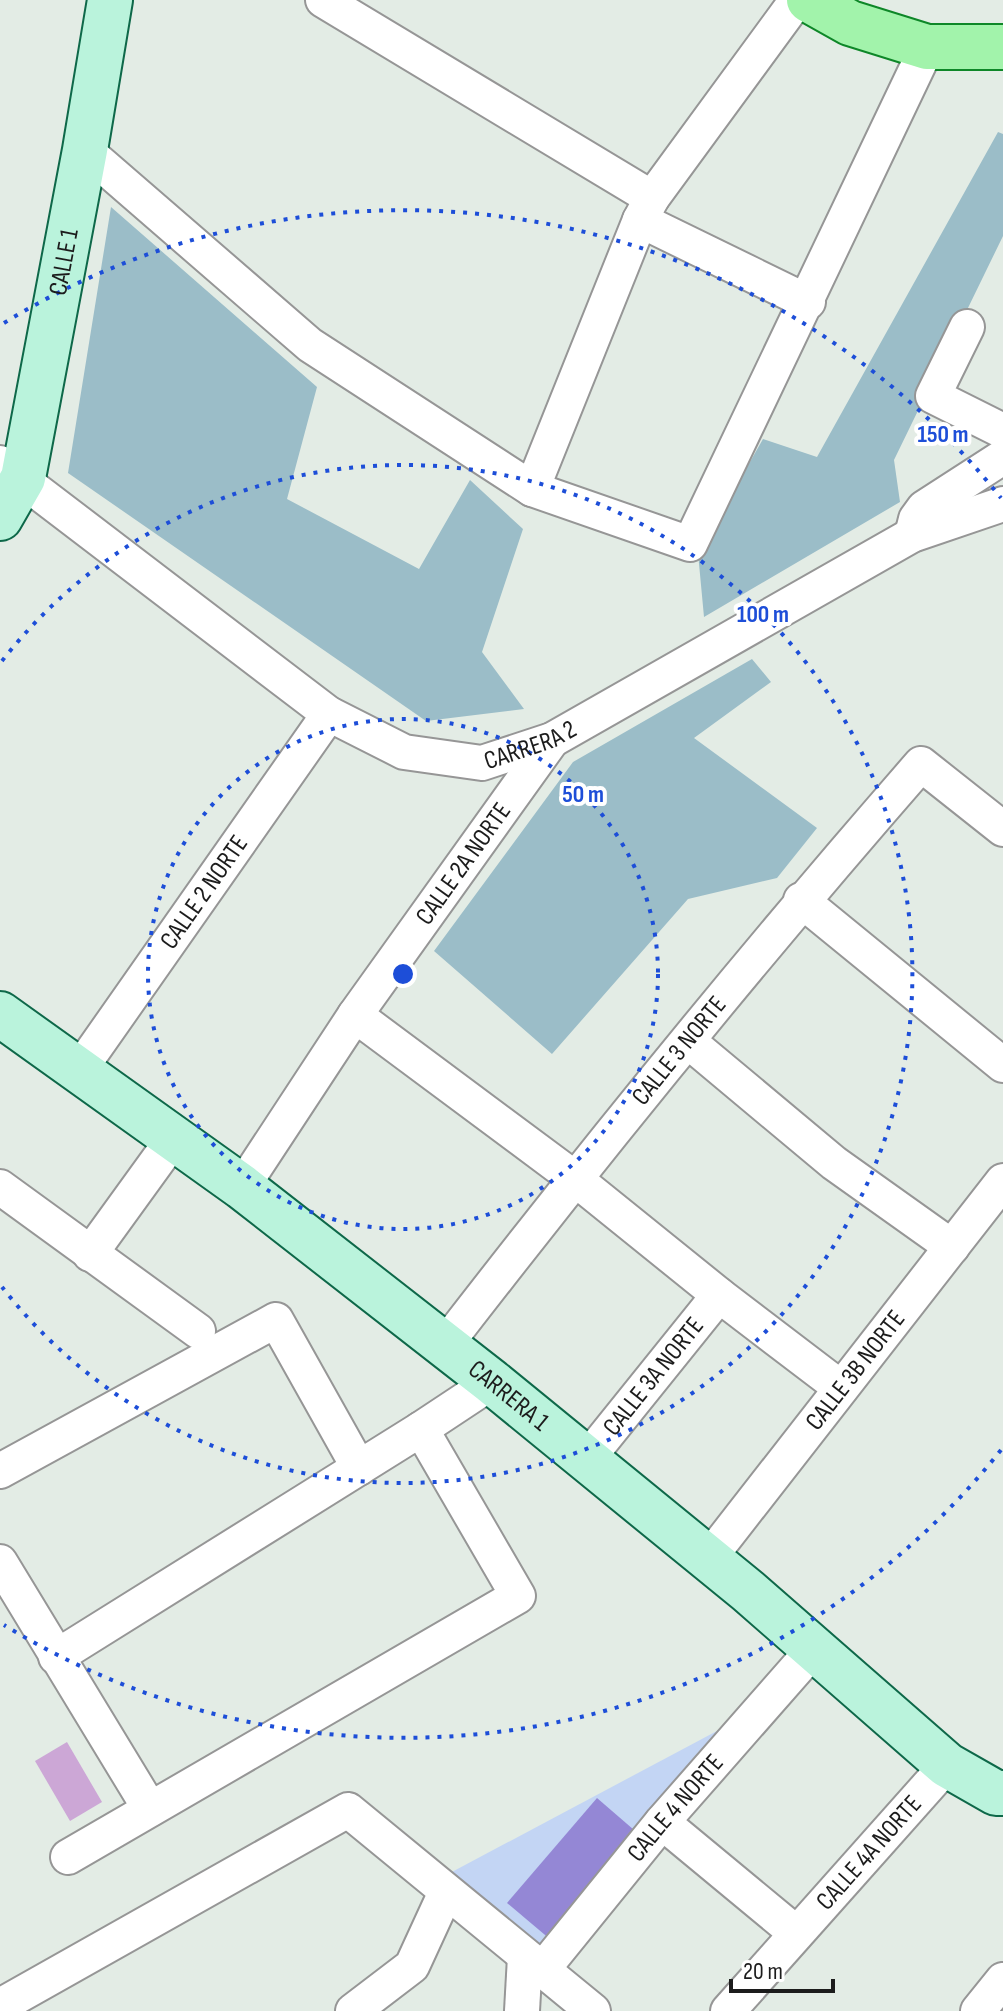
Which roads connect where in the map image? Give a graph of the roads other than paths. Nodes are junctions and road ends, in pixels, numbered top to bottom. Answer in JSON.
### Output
{"nodes":[{"id":1,"x":110,"y":0,"type":"edge"},
{"id":2,"x":323,"y":0,"type":"edge"},
{"id":3,"x":797,"y":0,"type":"edge"},
{"id":4,"x":809,"y":0,"type":"edge"},
{"id":5,"x":927,"y":47,"type":"junction"},
{"id":6,"x":1003,"y":47,"type":"edge"},
{"id":7,"x":85,"y":150,"type":"junction"},
{"id":8,"x":646,"y":209,"type":"junction"},
{"id":9,"x":808,"y":302,"type":"junction"},
{"id":10,"x":967,"y":327,"type":"dead end"},
{"id":11,"x":1003,"y":431,"type":"edge"},
{"id":12,"x":1003,"y":457,"type":"edge"},
{"id":13,"x":11,"y":470,"type":"edge"},
{"id":14,"x":532,"y":489,"type":"junction"},
{"id":15,"x":1003,"y":504,"type":"edge"},
{"id":16,"x":0,"y":518,"type":"edge"},
{"id":17,"x":912,"y":535,"type":"junction"},
{"id":18,"x":329,"y":714,"type":"junction"},
{"id":19,"x":552,"y":740,"type":"junction"},
{"id":20,"x":1003,"y":829,"type":"edge"},
{"id":21,"x":801,"y":900,"type":"junction"},
{"id":22,"x":0,"y":1014,"type":"edge"},
{"id":23,"x":355,"y":1015,"type":"junction"},
{"id":24,"x":688,"y":1041,"type":"junction"},
{"id":25,"x":1003,"y":1065,"type":"edge"},
{"id":26,"x":80,"y":1069,"type":"junction"},
{"id":27,"x":174,"y":1138,"type":"junction"},
{"id":28,"x":574,"y":1178,"type":"junction"},
{"id":29,"x":1003,"y":1181,"type":"edge"},
{"id":30,"x":0,"y":1187,"type":"edge"},
{"id":31,"x":242,"y":1187,"type":"junction"},
{"id":32,"x":952,"y":1247,"type":"junction"},
{"id":33,"x":90,"y":1254,"type":"junction"},
{"id":34,"x":719,"y":1295,"type":"junction"},
{"id":35,"x":198,"y":1331,"type":"dead end"},
{"id":36,"x":445,"y":1345,"type":"junction"},
{"id":37,"x":492,"y":1382,"type":"junction"},
{"id":38,"x":841,"y":1388,"type":"junction"},
{"id":39,"x":421,"y":1429,"type":"junction"},
{"id":40,"x":587,"y":1459,"type":"junction"},
{"id":41,"x":359,"y":1468,"type":"junction"},
{"id":42,"x":0,"y":1471,"type":"edge"},
{"id":43,"x":709,"y":1558,"type":"junction"},
{"id":44,"x":0,"y":1562,"type":"edge"},
{"id":45,"x":813,"y":1650,"type":"junction"},
{"id":46,"x":56,"y":1657,"type":"junction"},
{"id":47,"x":947,"y":1765,"type":"junction"},
{"id":48,"x":1003,"y":1793,"type":"edge"},
{"id":49,"x":150,"y":1809,"type":"junction"},
{"id":50,"x":662,"y":1822,"type":"junction"},
{"id":51,"x":68,"y":1857,"type":"dead end"},
{"id":52,"x":446,"y":1892,"type":"junction"},
{"id":53,"x":796,"y":1933,"type":"junction"},
{"id":54,"x":534,"y":1964,"type":"junction"},
{"id":55,"x":1003,"y":1980,"type":"edge"},
{"id":56,"x":2,"y":2011,"type":"edge"},
{"id":57,"x":353,"y":2011,"type":"edge"},
{"id":58,"x":522,"y":2011,"type":"edge"},
{"id":59,"x":593,"y":2011,"type":"edge"},
{"id":60,"x":728,"y":2011,"type":"edge"},
{"id":61,"x":978,"y":2011,"type":"edge"}],
"edges":[{"from":1,"to":7,"type":"street","name":"CALLE 1"},
{"from":2,"to":8,"type":"street"},
{"from":3,"to":8,"type":"street"},
{"from":4,"to":5,"type":"main road"},
{"from":5,"to":6,"type":"main road"},
{"from":5,"to":9,"type":"street"},
{"from":7,"to":13,"type":"street","name":"CALLE 1"},
{"from":7,"to":14,"type":"street"},
{"from":8,"to":9,"type":"street"},
{"from":8,"to":14,"type":"street"},
{"from":9,"to":14,"type":"street"},
{"from":10,"to":11,"type":"street"},
{"from":12,"to":17,"type":"street"},
{"from":13,"to":16,"type":"street","name":"CALLE 1"},
{"from":13,"to":18,"type":"street","name":"CARRERA 2"},
{"from":15,"to":17,"type":"street","name":"CARRERA 2"},
{"from":17,"to":19,"type":"street","name":"CARRERA 2"},
{"from":18,"to":19,"type":"street","name":"CARRERA 2"},
{"from":18,"to":26,"type":"street","name":"CALLE 2 NORTE"},
{"from":19,"to":23,"type":"street","name":"CALLE 2A NORTE"},
{"from":20,"to":21,"type":"street","name":"CALLE 3 NORTE"},
{"from":21,"to":24,"type":"street","name":"CALLE 3 NORTE"},
{"from":21,"to":25,"type":"street"},
{"from":22,"to":26,"type":"street","name":"CARRERA 1"},
{"from":23,"to":28,"type":"street"},
{"from":23,"to":31,"type":"street","name":"CALLE 2A NORTE"},
{"from":24,"to":28,"type":"street","name":"CALLE 3 NORTE"},
{"from":24,"to":32,"type":"street"},
{"from":26,"to":27,"type":"street","name":"CARRERA 1"},
{"from":27,"to":31,"type":"street","name":"CARRERA 1"},
{"from":27,"to":33,"type":"street"},
{"from":28,"to":34,"type":"street"},
{"from":28,"to":36,"type":"street","name":"CALLE 3 NORTE"},
{"from":29,"to":32,"type":"street","name":"CALLE 3B NORTE"},
{"from":30,"to":33,"type":"street"},
{"from":31,"to":36,"type":"street","name":"CARRERA 1"},
{"from":32,"to":38,"type":"street","name":"CALLE 3B NORTE"},
{"from":33,"to":35,"type":"street"},
{"from":34,"to":38,"type":"street"},
{"from":34,"to":40,"type":"street","name":"CALLE 3A NORTE"},
{"from":36,"to":37,"type":"street","name":"CARRERA 1"},
{"from":37,"to":39,"type":"street"},
{"from":37,"to":40,"type":"street","name":"CARRERA 1"},
{"from":38,"to":43,"type":"street","name":"CALLE 3B NORTE"},
{"from":39,"to":41,"type":"street"},
{"from":39,"to":49,"type":"street"},
{"from":40,"to":43,"type":"street","name":"CARRERA 1"},
{"from":41,"to":42,"type":"street"},
{"from":41,"to":46,"type":"street"},
{"from":43,"to":45,"type":"street","name":"CARRERA 1"},
{"from":44,"to":46,"type":"street"},
{"from":45,"to":47,"type":"street","name":"CARRERA 1"},
{"from":45,"to":50,"type":"street","name":"CALLE 4 NORTE"},
{"from":46,"to":49,"type":"street"},
{"from":47,"to":48,"type":"street","name":"CARRERA 1"},
{"from":47,"to":53,"type":"street","name":"CALLE 4A NORTE"},
{"from":49,"to":51,"type":"street"},
{"from":50,"to":53,"type":"street"},
{"from":50,"to":54,"type":"street","name":"CALLE 4 NORTE"},
{"from":52,"to":54,"type":"street"},
{"from":52,"to":56,"type":"street"},
{"from":52,"to":57,"type":"street"},
{"from":53,"to":60,"type":"street","name":"CALLE 4A NORTE"},
{"from":54,"to":58,"type":"street"},
{"from":54,"to":59,"type":"street"},
{"from":55,"to":61,"type":"street"}]}
